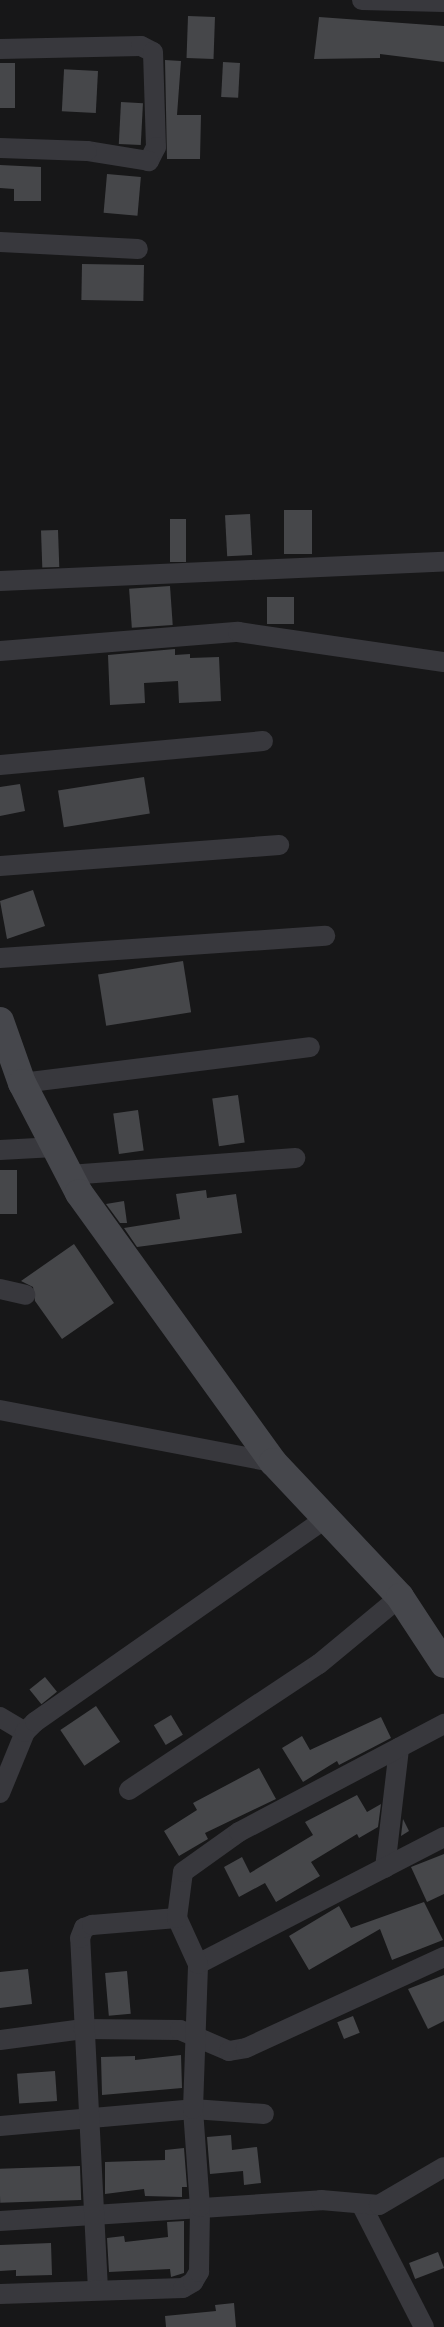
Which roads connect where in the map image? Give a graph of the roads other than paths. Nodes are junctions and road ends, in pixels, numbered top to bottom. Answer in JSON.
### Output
{"nodes":[{"id":1,"x":362,"y":0,"type":"edge"},
{"id":2,"x":444,"y":2,"type":"edge"},
{"id":3,"x":0,"y":49,"type":"edge"},
{"id":4,"x":0,"y":148,"type":"edge"},
{"id":5,"x":0,"y":242,"type":"edge"},
{"id":6,"x":138,"y":249,"type":"dead end"},
{"id":7,"x":444,"y":562,"type":"edge"},
{"id":8,"x":0,"y":581,"type":"edge"},
{"id":9,"x":0,"y":651,"type":"edge"},
{"id":10,"x":444,"y":662,"type":"edge"},
{"id":11,"x":263,"y":741,"type":"dead end"},
{"id":12,"x":0,"y":765,"type":"edge"},
{"id":13,"x":279,"y":845,"type":"dead end"},
{"id":14,"x":0,"y":866,"type":"edge"},
{"id":15,"x":325,"y":936,"type":"dead end"},
{"id":16,"x":0,"y":958,"type":"edge"},
{"id":17,"x":2,"y":1031,"type":"edge"},
{"id":18,"x":310,"y":1047,"type":"dead end"},
{"id":19,"x":22,"y":1083,"type":"junction"},
{"id":20,"x":55,"y":1147,"type":"junction"},
{"id":21,"x":0,"y":1150,"type":"edge"},
{"id":22,"x":295,"y":1158,"type":"dead end"},
{"id":23,"x":70,"y":1175,"type":"junction"},
{"id":24,"x":0,"y":1289,"type":"edge"},
{"id":25,"x":26,"y":1295,"type":"dead end"},
{"id":26,"x":0,"y":1410,"type":"edge"},
{"id":27,"x":273,"y":1462,"type":"junction"},
{"id":28,"x":324,"y":1520,"type":"junction"},
{"id":29,"x":400,"y":1598,"type":"junction"},
{"id":30,"x":444,"y":1664,"type":"edge"},
{"id":31,"x":0,"y":1717,"type":"edge"},
{"id":32,"x":444,"y":1724,"type":"edge"},
{"id":33,"x":25,"y":1732,"type":"junction"},
{"id":34,"x":399,"y":1748,"type":"junction"},
{"id":35,"x":129,"y":1790,"type":"dead end"},
{"id":36,"x":0,"y":1793,"type":"edge"},
{"id":37,"x":444,"y":1837,"type":"edge"},
{"id":38,"x":385,"y":1868,"type":"junction"},
{"id":39,"x":177,"y":1918,"type":"junction"},
{"id":40,"x":444,"y":1957,"type":"edge"},
{"id":41,"x":198,"y":1964,"type":"junction"},
{"id":42,"x":83,"y":2029,"type":"junction"},
{"id":43,"x":199,"y":2036,"type":"junction"},
{"id":44,"x":0,"y":2040,"type":"edge"},
{"id":45,"x":193,"y":2109,"type":"junction"},
{"id":46,"x":264,"y":2114,"type":"dead end"},
{"id":47,"x":89,"y":2118,"type":"junction"},
{"id":48,"x":0,"y":2126,"type":"edge"},
{"id":49,"x":444,"y":2167,"type":"edge"},
{"id":50,"x":361,"y":2204,"type":"junction"},
{"id":51,"x":200,"y":2207,"type":"junction"},
{"id":52,"x":93,"y":2215,"type":"junction"},
{"id":53,"x":0,"y":2222,"type":"edge"},
{"id":54,"x":98,"y":2290,"type":"junction"},
{"id":55,"x":0,"y":2294,"type":"edge"},
{"id":56,"x":424,"y":2327,"type":"edge"}],
"edges":[{"from":1,"to":2,"type":"street"},
{"from":3,"to":4,"type":"street"},
{"from":5,"to":6,"type":"street"},
{"from":7,"to":8,"type":"street"},
{"from":9,"to":10,"type":"street"},
{"from":11,"to":12,"type":"street"},
{"from":13,"to":14,"type":"street"},
{"from":15,"to":16,"type":"street"},
{"from":17,"to":19,"type":"street"},
{"from":18,"to":19,"type":"street"},
{"from":19,"to":20,"type":"street"},
{"from":20,"to":21,"type":"street"},
{"from":20,"to":23,"type":"street"},
{"from":22,"to":23,"type":"street"},
{"from":23,"to":27,"type":"street"},
{"from":24,"to":25,"type":"street"},
{"from":26,"to":27,"type":"street"},
{"from":27,"to":28,"type":"street"},
{"from":28,"to":29,"type":"street"},
{"from":28,"to":33,"type":"street"},
{"from":29,"to":30,"type":"street"},
{"from":29,"to":35,"type":"street"},
{"from":31,"to":33,"type":"street"},
{"from":32,"to":34,"type":"street"},
{"from":33,"to":36,"type":"street"},
{"from":34,"to":38,"type":"street"},
{"from":34,"to":39,"type":"street"},
{"from":37,"to":38,"type":"street"},
{"from":38,"to":41,"type":"street"},
{"from":39,"to":41,"type":"street"},
{"from":39,"to":42,"type":"street"},
{"from":40,"to":43,"type":"street"},
{"from":41,"to":43,"type":"street"},
{"from":42,"to":43,"type":"street"},
{"from":42,"to":44,"type":"street"},
{"from":42,"to":47,"type":"street"},
{"from":43,"to":45,"type":"street"},
{"from":45,"to":46,"type":"street"},
{"from":45,"to":47,"type":"street"},
{"from":45,"to":51,"type":"street"},
{"from":47,"to":48,"type":"street"},
{"from":47,"to":52,"type":"street"},
{"from":49,"to":50,"type":"street"},
{"from":50,"to":51,"type":"street"},
{"from":50,"to":56,"type":"street"},
{"from":51,"to":52,"type":"street"},
{"from":51,"to":54,"type":"street"},
{"from":52,"to":53,"type":"street"},
{"from":52,"to":54,"type":"street"},
{"from":54,"to":55,"type":"street"}]}
